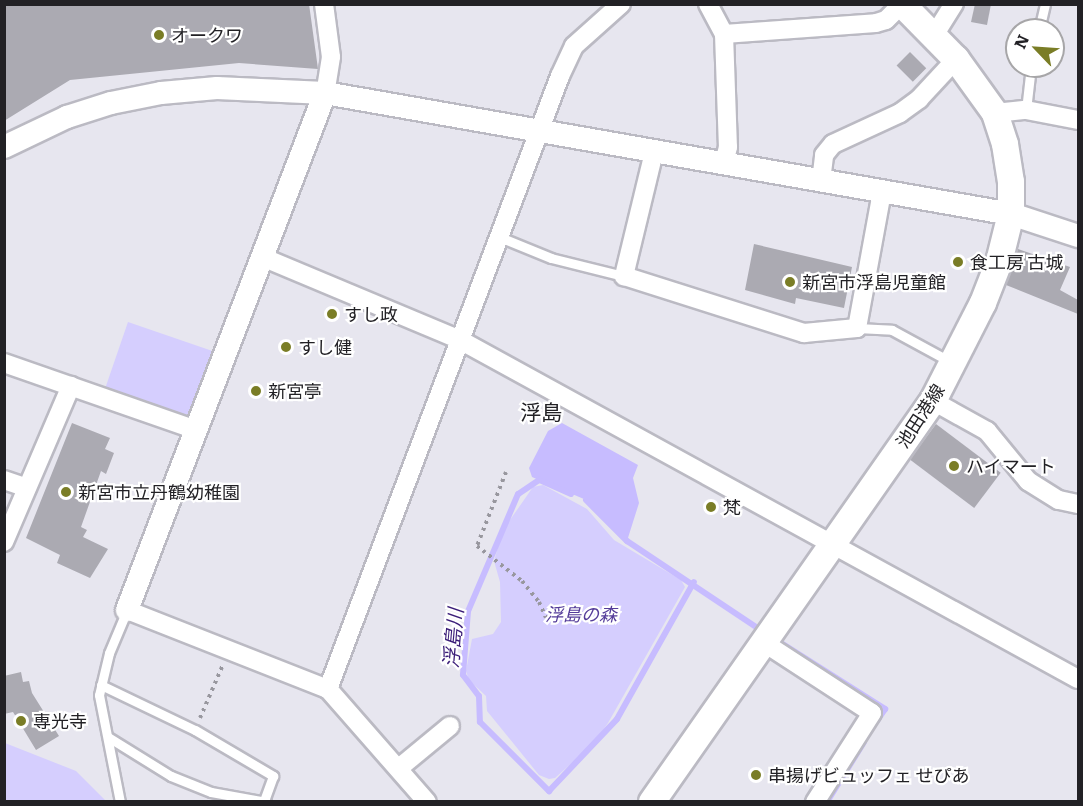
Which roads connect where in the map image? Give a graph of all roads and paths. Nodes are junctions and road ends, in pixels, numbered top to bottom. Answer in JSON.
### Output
{"nodes":[{"id":1,"x":324,"y":4,"type":"edge"},
{"id":2,"x":621,"y":4,"type":"edge"},
{"id":3,"x":708,"y":4,"type":"edge"},
{"id":4,"x":902,"y":4,"type":"edge"},
{"id":5,"x":954,"y":4,"type":"edge"},
{"id":6,"x":724,"y":34,"type":"junction"},
{"id":7,"x":935,"y":34,"type":"junction"},
{"id":8,"x":956,"y":59,"type":"junction"},
{"id":9,"x":1030,"y":78,"type":"edge"},
{"id":10,"x":325,"y":93,"type":"junction"},
{"id":11,"x":1026,"y":110,"type":"junction"},
{"id":12,"x":995,"y":113,"type":"junction"},
{"id":13,"x":1078,"y":120,"type":"edge"},
{"id":14,"x":540,"y":134,"type":"junction"},
{"id":15,"x":4,"y":147,"type":"edge"},
{"id":16,"x":654,"y":152,"type":"junction"},
{"id":17,"x":724,"y":163,"type":"junction"},
{"id":18,"x":821,"y":181,"type":"junction"},
{"id":19,"x":882,"y":192,"type":"junction"},
{"id":20,"x":1011,"y":214,"type":"junction"},
{"id":21,"x":1078,"y":236,"type":"edge"},
{"id":22,"x":502,"y":238,"type":"junction"},
{"id":23,"x":262,"y":257,"type":"junction"},
{"id":24,"x":624,"y":276,"type":"junction"},
{"id":25,"x":857,"y":328,"type":"junction"},
{"id":26,"x":460,"y":340,"type":"junction"},
{"id":27,"x":4,"y":363,"type":"edge"},
{"id":28,"x":952,"y":363,"type":"junction"},
{"id":29,"x":71,"y":386,"type":"junction"},
{"id":30,"x":933,"y":401,"type":"junction"},
{"id":31,"x":196,"y":430,"type":"junction"},
{"id":32,"x":506,"y":472,"type":"dead end"},
{"id":33,"x":4,"y":480,"type":"edge"},
{"id":34,"x":27,"y":488,"type":"junction"},
{"id":35,"x":1078,"y":504,"type":"edge"},
{"id":36,"x":4,"y":542,"type":"edge"},
{"id":37,"x":833,"y":544,"type":"junction"},
{"id":38,"x":127,"y":610,"type":"junction"},
{"id":39,"x":546,"y":618,"type":"dead end"},
{"id":40,"x":766,"y":644,"type":"junction"},
{"id":41,"x":229,"y":650,"type":"junction"},
{"id":42,"x":1078,"y":679,"type":"edge"},
{"id":43,"x":101,"y":685,"type":"junction"},
{"id":44,"x":328,"y":689,"type":"junction"},
{"id":45,"x":450,"y":726,"type":"dead end"},
{"id":46,"x":195,"y":730,"type":"junction"},
{"id":47,"x":108,"y":737,"type":"junction"},
{"id":48,"x":399,"y":768,"type":"junction"},
{"id":49,"x":120,"y":801,"type":"edge"},
{"id":50,"x":265,"y":801,"type":"edge"},
{"id":51,"x":427,"y":801,"type":"edge"},
{"id":52,"x":652,"y":801,"type":"edge"},
{"id":53,"x":815,"y":801,"type":"edge"}],
"edges":[{"from":1,"to":10,"type":"street"},
{"from":2,"to":14,"type":"street"},
{"from":3,"to":6,"type":"street"},
{"from":4,"to":6,"type":"street"},
{"from":4,"to":7,"type":"main road","name":"池田港線"},
{"from":5,"to":7,"type":"street"},
{"from":6,"to":17,"type":"street"},
{"from":7,"to":8,"type":"main road","name":"池田港線"},
{"from":8,"to":12,"type":"main road","name":"池田港線"},
{"from":8,"to":18,"type":"street"},
{"from":9,"to":11,"type":"lane"},
{"from":10,"to":14,"type":"street"},
{"from":10,"to":15,"type":"street"},
{"from":10,"to":23,"type":"street"},
{"from":11,"to":12,"type":"street"},
{"from":11,"to":13,"type":"street"},
{"from":12,"to":20,"type":"main road","name":"池田港線"},
{"from":14,"to":16,"type":"street"},
{"from":14,"to":22,"type":"street"},
{"from":16,"to":17,"type":"street"},
{"from":16,"to":24,"type":"street"},
{"from":17,"to":18,"type":"street"},
{"from":18,"to":19,"type":"street"},
{"from":19,"to":20,"type":"street"},
{"from":19,"to":25,"type":"street"},
{"from":20,"to":21,"type":"street"},
{"from":20,"to":28,"type":"main road","name":"池田港線"},
{"from":22,"to":24,"type":"lane"},
{"from":22,"to":26,"type":"street"},
{"from":23,"to":26,"type":"street"},
{"from":23,"to":31,"type":"street"},
{"from":24,"to":25,"type":"street"},
{"from":25,"to":28,"type":"lane"},
{"from":26,"to":37,"type":"street"},
{"from":26,"to":44,"type":"street"},
{"from":27,"to":29,"type":"street"},
{"from":28,"to":30,"type":"main road","name":"池田港線"},
{"from":29,"to":31,"type":"street"},
{"from":29,"to":34,"type":"street"},
{"from":30,"to":35,"type":"street"},
{"from":30,"to":37,"type":"main road","name":"池田港線"},
{"from":31,"to":38,"type":"street"},
{"from":32,"to":39,"type":"path"},
{"from":33,"to":34,"type":"street"},
{"from":34,"to":36,"type":"street"},
{"from":37,"to":40,"type":"main road","name":"池田港線"},
{"from":37,"to":42,"type":"street"},
{"from":38,"to":41,"type":"street"},
{"from":38,"to":43,"type":"lane"},
{"from":40,"to":52,"type":"main road","name":"池田港線"},
{"from":40,"to":53,"type":"street"},
{"from":41,"to":44,"type":"street"},
{"from":41,"to":46,"type":"path"},
{"from":43,"to":46,"type":"lane"},
{"from":43,"to":47,"type":"lane"},
{"from":44,"to":48,"type":"street"},
{"from":45,"to":48,"type":"street"},
{"from":46,"to":50,"type":"lane"},
{"from":47,"to":49,"type":"lane"},
{"from":47,"to":50,"type":"lane"},
{"from":48,"to":51,"type":"street"}]}
